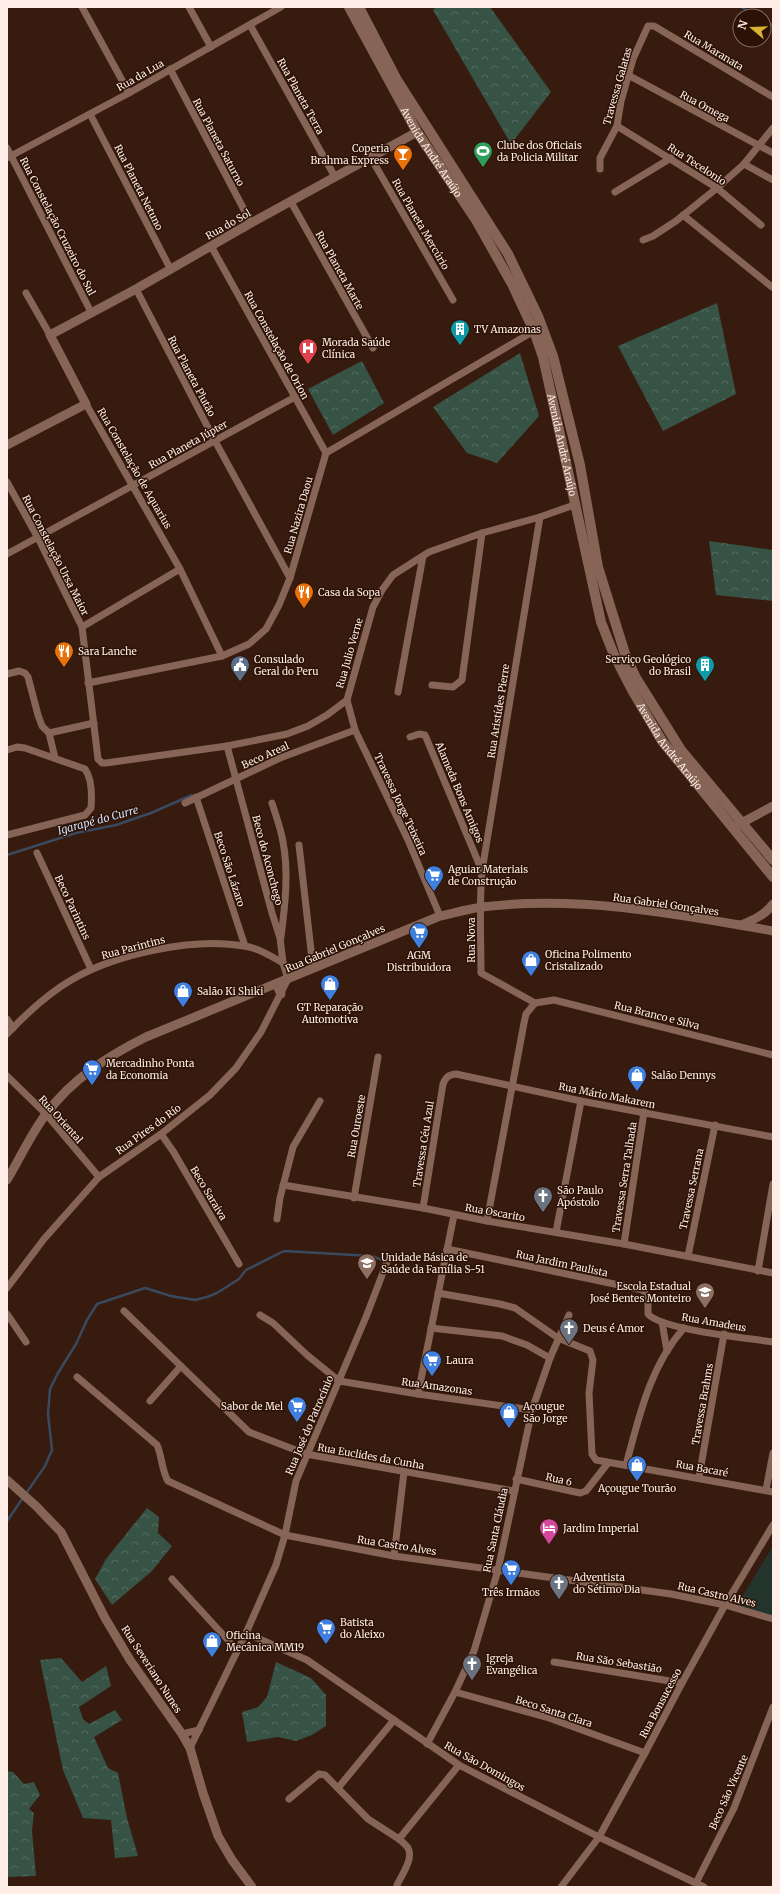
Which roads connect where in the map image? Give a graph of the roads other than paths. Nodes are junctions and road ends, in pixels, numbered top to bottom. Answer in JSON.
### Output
{"nodes":[{"id":1,"x":82,"y":7,"type":"edge"},
{"id":2,"x":189,"y":7,"type":"edge"},
{"id":3,"x":281,"y":7,"type":"edge"},
{"id":4,"x":349,"y":7,"type":"edge"},
{"id":5,"x":359,"y":7,"type":"edge"},
{"id":6,"x":250,"y":25,"type":"junction"},
{"id":7,"x":645,"y":29,"type":"joint"},
{"id":8,"x":211,"y":47,"type":"junction"},
{"id":9,"x":170,"y":69,"type":"junction"},
{"id":10,"x":628,"y":75,"type":"junction"},
{"id":11,"x":129,"y":93,"type":"junction"},
{"id":12,"x":773,"y":97,"type":"edge"},
{"id":13,"x":90,"y":114,"type":"junction"},
{"id":14,"x":618,"y":126,"type":"junction"},
{"id":15,"x":773,"y":128,"type":"edge"},
{"id":16,"x":417,"y":132,"type":"junction"},
{"id":17,"x":759,"y":146,"type":"junction"},
{"id":18,"x":7,"y":148,"type":"edge"},
{"id":19,"x":773,"y":153,"type":"edge"},
{"id":20,"x":9,"y":157,"type":"edge"},
{"id":21,"x":371,"y":158,"type":"junction"},
{"id":22,"x":671,"y":158,"type":"junction"},
{"id":23,"x":744,"y":164,"type":"junction"},
{"id":24,"x":600,"y":169,"type":"dead end"},
{"id":25,"x":335,"y":177,"type":"junction"},
{"id":26,"x":773,"y":180,"type":"edge"},
{"id":27,"x":717,"y":188,"type":"junction"},
{"id":28,"x":615,"y":192,"type":"dead end"},
{"id":29,"x":291,"y":202,"type":"junction"},
{"id":30,"x":683,"y":215,"type":"junction"},
{"id":31,"x":251,"y":223,"type":"junction"},
{"id":32,"x":761,"y":225,"type":"dead end"},
{"id":33,"x":643,"y":240,"type":"dead end"},
{"id":34,"x":211,"y":246,"type":"junction"},
{"id":35,"x":171,"y":270,"type":"junction"},
{"id":36,"x":772,"y":287,"type":"edge"},
{"id":37,"x":136,"y":289,"type":"junction"},
{"id":38,"x":26,"y":293,"type":"dead end"},
{"id":39,"x":452,"y":300,"type":"dead end"},
{"id":40,"x":91,"y":312,"type":"junction"},
{"id":41,"x":534,"y":330,"type":"junction"},
{"id":42,"x":50,"y":335,"type":"junction"},
{"id":43,"x":373,"y":348,"type":"dead end"},
{"id":44,"x":295,"y":397,"type":"junction"},
{"id":45,"x":86,"y":404,"type":"junction"},
{"id":46,"x":215,"y":441,"type":"junction"},
{"id":47,"x":7,"y":445,"type":"edge"},
{"id":48,"x":326,"y":453,"type":"junction"},
{"id":49,"x":7,"y":482,"type":"edge"},
{"id":50,"x":134,"y":486,"type":"junction"},
{"id":51,"x":574,"y":505,"type":"junction"},
{"id":52,"x":540,"y":518,"type":"junction"},
{"id":53,"x":482,"y":533,"type":"junction"},
{"id":54,"x":38,"y":538,"type":"junction"},
{"id":55,"x":7,"y":554,"type":"edge"},
{"id":56,"x":423,"y":556,"type":"junction"},
{"id":57,"x":180,"y":569,"type":"junction"},
{"id":58,"x":290,"y":578,"type":"junction"},
{"id":59,"x":82,"y":627,"type":"junction"},
{"id":60,"x":222,"y":656,"type":"junction"},
{"id":61,"x":7,"y":674,"type":"edge"},
{"id":62,"x":88,"y":683,"type":"junction"},
{"id":63,"x":432,"y":685,"type":"dead end"},
{"id":64,"x":398,"y":692,"type":"dead end"},
{"id":65,"x":346,"y":700,"type":"junction"},
{"id":66,"x":94,"y":723,"type":"junction"},
{"id":67,"x":355,"y":730,"type":"junction"},
{"id":68,"x":49,"y":733,"type":"junction"},
{"id":69,"x":410,"y":737,"type":"dead end"},
{"id":70,"x":227,"y":746,"type":"junction"},
{"id":71,"x":7,"y":750,"type":"edge"},
{"id":72,"x":55,"y":758,"type":"junction"},
{"id":73,"x":98,"y":758,"type":"joint"},
{"id":74,"x":236,"y":779,"type":"junction"},
{"id":75,"x":196,"y":798,"type":"junction"},
{"id":76,"x":185,"y":803,"type":"dead end"},
{"id":77,"x":272,"y":803,"type":"dead end"},
{"id":78,"x":773,"y":806,"type":"edge"},
{"id":79,"x":738,"y":826,"type":"junction"},
{"id":80,"x":7,"y":835,"type":"edge"},
{"id":81,"x":299,"y":845,"type":"dead end"},
{"id":82,"x":37,"y":853,"type":"dead end"},
{"id":83,"x":773,"y":860,"type":"edge"},
{"id":84,"x":482,"y":871,"type":"junction"},
{"id":85,"x":773,"y":877,"type":"edge"},
{"id":86,"x":773,"y":906,"type":"edge"},
{"id":87,"x":482,"y":908,"type":"junction"},
{"id":88,"x":440,"y":916,"type":"junction"},
{"id":89,"x":741,"y":925,"type":"junction"},
{"id":90,"x":773,"y":930,"type":"edge"},
{"id":91,"x":280,"y":938,"type":"junction"},
{"id":92,"x":245,"y":946,"type":"junction"},
{"id":93,"x":283,"y":963,"type":"junction"},
{"id":94,"x":313,"y":968,"type":"junction"},
{"id":95,"x":91,"y":969,"type":"junction"},
{"id":96,"x":288,"y":979,"type":"junction"},
{"id":97,"x":276,"y":984,"type":"junction"},
{"id":98,"x":281,"y":994,"type":"junction"},
{"id":99,"x":535,"y":1003,"type":"junction"},
{"id":100,"x":7,"y":1019,"type":"edge"},
{"id":101,"x":13,"y":1028,"type":"junction"},
{"id":102,"x":7,"y":1034,"type":"edge"},
{"id":103,"x":773,"y":1055,"type":"edge"},
{"id":104,"x":378,"y":1057,"type":"dead end"},
{"id":105,"x":7,"y":1076,"type":"edge"},
{"id":106,"x":443,"y":1084,"type":"joint"},
{"id":107,"x":513,"y":1086,"type":"junction"},
{"id":108,"x":320,"y":1101,"type":"dead end"},
{"id":109,"x":581,"y":1101,"type":"junction"},
{"id":110,"x":644,"y":1112,"type":"junction"},
{"id":111,"x":46,"y":1114,"type":"junction"},
{"id":112,"x":715,"y":1126,"type":"junction"},
{"id":113,"x":161,"y":1134,"type":"junction"},
{"id":114,"x":773,"y":1136,"type":"edge"},
{"id":115,"x":99,"y":1177,"type":"junction"},
{"id":116,"x":7,"y":1180,"type":"edge"},
{"id":117,"x":773,"y":1184,"type":"edge"},
{"id":118,"x":283,"y":1185,"type":"junction"},
{"id":119,"x":354,"y":1198,"type":"junction"},
{"id":120,"x":423,"y":1208,"type":"junction"},
{"id":121,"x":454,"y":1215,"type":"junction"},
{"id":122,"x":277,"y":1219,"type":"dead end"},
{"id":123,"x":487,"y":1222,"type":"junction"},
{"id":124,"x":556,"y":1232,"type":"junction"},
{"id":125,"x":624,"y":1244,"type":"junction"},
{"id":126,"x":447,"y":1249,"type":"junction"},
{"id":127,"x":688,"y":1256,"type":"junction"},
{"id":128,"x":388,"y":1262,"type":"dead end"},
{"id":129,"x":239,"y":1264,"type":"dead end"},
{"id":130,"x":758,"y":1271,"type":"junction"},
{"id":131,"x":773,"y":1273,"type":"edge"},
{"id":132,"x":7,"y":1288,"type":"edge"},
{"id":133,"x":438,"y":1293,"type":"junction"},
{"id":134,"x":124,"y":1311,"type":"dead end"},
{"id":135,"x":7,"y":1314,"type":"edge"},
{"id":136,"x":260,"y":1315,"type":"dead end"},
{"id":137,"x":569,"y":1315,"type":"dead end"},
{"id":138,"x":652,"y":1318,"type":"joint"},
{"id":139,"x":662,"y":1322,"type":"junction"},
{"id":140,"x":431,"y":1328,"type":"junction"},
{"id":141,"x":684,"y":1328,"type":"junction"},
{"id":142,"x":724,"y":1334,"type":"junction"},
{"id":143,"x":558,"y":1338,"type":"junction"},
{"id":144,"x":26,"y":1342,"type":"dead end"},
{"id":145,"x":773,"y":1342,"type":"edge"},
{"id":146,"x":667,"y":1351,"type":"junction"},
{"id":147,"x":550,"y":1358,"type":"junction"},
{"id":148,"x":182,"y":1366,"type":"junction"},
{"id":149,"x":77,"y":1377,"type":"dead end"},
{"id":150,"x":339,"y":1381,"type":"junction"},
{"id":151,"x":418,"y":1394,"type":"junction"},
{"id":152,"x":150,"y":1401,"type":"dead end"},
{"id":153,"x":532,"y":1410,"type":"junction"},
{"id":154,"x":773,"y":1453,"type":"edge"},
{"id":155,"x":306,"y":1454,"type":"junction"},
{"id":156,"x":608,"y":1463,"type":"junction"},
{"id":157,"x":626,"y":1465,"type":"junction"},
{"id":158,"x":404,"y":1472,"type":"junction"},
{"id":159,"x":699,"y":1477,"type":"junction"},
{"id":160,"x":516,"y":1479,"type":"junction"},
{"id":161,"x":7,"y":1480,"type":"edge"},
{"id":162,"x":514,"y":1491,"type":"junction"},
{"id":163,"x":770,"y":1491,"type":"edge"},
{"id":164,"x":773,"y":1525,"type":"edge"},
{"id":165,"x":286,"y":1535,"type":"junction"},
{"id":166,"x":394,"y":1556,"type":"junction"},
{"id":167,"x":498,"y":1570,"type":"junction"},
{"id":168,"x":172,"y":1579,"type":"dead end"},
{"id":169,"x":725,"y":1605,"type":"junction"},
{"id":170,"x":773,"y":1619,"type":"edge"},
{"id":171,"x":246,"y":1633,"type":"junction"},
{"id":172,"x":237,"y":1650,"type":"junction"},
{"id":173,"x":554,"y":1662,"type":"dead end"},
{"id":174,"x":682,"y":1683,"type":"junction"},
{"id":175,"x":455,"y":1692,"type":"junction"},
{"id":176,"x":773,"y":1707,"type":"edge"},
{"id":177,"x":394,"y":1720,"type":"junction"},
{"id":178,"x":199,"y":1730,"type":"junction"},
{"id":179,"x":182,"y":1734,"type":"junction"},
{"id":180,"x":427,"y":1744,"type":"junction"},
{"id":181,"x":190,"y":1748,"type":"junction"},
{"id":182,"x":645,"y":1753,"type":"junction"},
{"id":183,"x":459,"y":1765,"type":"junction"},
{"id":184,"x":338,"y":1788,"type":"junction"},
{"id":185,"x":289,"y":1799,"type":"dead end"},
{"id":186,"x":599,"y":1837,"type":"junction"},
{"id":187,"x":398,"y":1839,"type":"junction"},
{"id":188,"x":696,"y":1883,"type":"junction"},
{"id":189,"x":397,"y":1885,"type":"dead end"},
{"id":190,"x":252,"y":1887,"type":"edge"},
{"id":191,"x":561,"y":1887,"type":"edge"},
{"id":192,"x":704,"y":1887,"type":"edge"}],
"edges":[{"from":1,"to":11,"type":"street"},
{"from":2,"to":8,"type":"street"},
{"from":3,"to":6,"type":"street","name":"Rua da Lua"},
{"from":4,"to":16,"type":"main road","name":"Avenida André Araújo"},
{"from":5,"to":79,"type":"main road","name":"Avenida André Araújo"},
{"from":6,"to":8,"type":"street","name":"Rua da Lua"},
{"from":6,"to":25,"type":"street","name":"Rua Planeta Terra"},
{"from":7,"to":10,"type":"street","name":"Travessa Galatas"},
{"from":7,"to":12,"type":"street","name":"Rua Maranata"},
{"from":8,"to":9,"type":"street","name":"Rua da Lua"},
{"from":9,"to":11,"type":"street","name":"Rua da Lua"},
{"from":9,"to":31,"type":"street","name":"Rua Planeta Saturno"},
{"from":10,"to":14,"type":"street","name":"Travessa Galatas"},
{"from":10,"to":17,"type":"street","name":"Rua Omega"},
{"from":11,"to":13,"type":"street","name":"Rua da Lua"},
{"from":13,"to":20,"type":"street","name":"Rua da Lua"},
{"from":13,"to":35,"type":"street","name":"Rua Planeta Netuno"},
{"from":14,"to":22,"type":"street","name":"Rua Tecelonio"},
{"from":14,"to":24,"type":"street","name":"Travessa Galatas"},
{"from":15,"to":17,"type":"street"},
{"from":16,"to":21,"type":"street","name":"Rua do Sol"},
{"from":16,"to":41,"type":"main road","name":"Avenida André Araújo"},
{"from":17,"to":19,"type":"street","name":"Rua Omega"},
{"from":17,"to":23,"type":"street"},
{"from":18,"to":20,"type":"street","name":"Rua Constelação Cruzeiro do Sul"},
{"from":20,"to":40,"type":"street","name":"Rua Constelação Cruzeiro do Sul"},
{"from":21,"to":25,"type":"street","name":"Rua do Sol"},
{"from":21,"to":39,"type":"street","name":"Rua Planeta Mercúrio"},
{"from":22,"to":27,"type":"street","name":"Rua Tecelonio"},
{"from":22,"to":28,"type":"street"},
{"from":23,"to":26,"type":"street"},
{"from":23,"to":27,"type":"street"},
{"from":25,"to":29,"type":"street","name":"Rua do Sol"},
{"from":27,"to":30,"type":"street"},
{"from":27,"to":32,"type":"street","name":"Rua Tecelonio"},
{"from":29,"to":31,"type":"street","name":"Rua do Sol"},
{"from":29,"to":43,"type":"street","name":"Rua Planeta Marte"},
{"from":30,"to":33,"type":"street"},
{"from":30,"to":36,"type":"street"},
{"from":31,"to":34,"type":"street","name":"Rua do Sol"},
{"from":34,"to":35,"type":"street","name":"Rua do Sol"},
{"from":34,"to":44,"type":"street","name":"Rua Constelação de Orion"},
{"from":35,"to":37,"type":"street","name":"Rua do Sol"},
{"from":37,"to":40,"type":"street","name":"Rua do Sol"},
{"from":37,"to":46,"type":"street","name":"Rua Planeta Plutão"},
{"from":38,"to":42,"type":"street","name":"Rua Constelação de Aquarius"},
{"from":40,"to":42,"type":"street","name":"Rua do Sol"},
{"from":41,"to":48,"type":"street"},
{"from":41,"to":51,"type":"main road","name":"Avenida André Araújo"},
{"from":42,"to":45,"type":"street","name":"Rua Constelação de Aquarius"},
{"from":44,"to":46,"type":"street","name":"Rua Planeta Júpter"},
{"from":44,"to":48,"type":"street","name":"Rua Constelação de Orion"},
{"from":45,"to":47,"type":"street"},
{"from":45,"to":50,"type":"street","name":"Rua Constelação de Aquarius"},
{"from":46,"to":50,"type":"street","name":"Rua Planeta Júpter"},
{"from":46,"to":58,"type":"street","name":"Rua Planeta Plutão"},
{"from":48,"to":58,"type":"street","name":"Rua Nazira Daou"},
{"from":49,"to":54,"type":"street","name":"Rua Constelação Ursa Maior"},
{"from":50,"to":54,"type":"street","name":"Rua Planeta Júpter"},
{"from":50,"to":57,"type":"street","name":"Rua Constelação de Aquarius"},
{"from":51,"to":52,"type":"street","name":"Rua Julio Verne"},
{"from":51,"to":79,"type":"main road","name":"Avenida André Araújo"},
{"from":52,"to":53,"type":"street","name":"Rua Julio Verne"},
{"from":52,"to":84,"type":"street","name":"Rua Aristídes Pierre"},
{"from":53,"to":56,"type":"street","name":"Rua Julio Verne"},
{"from":53,"to":63,"type":"street"},
{"from":54,"to":55,"type":"street","name":"Rua Planeta Júpter"},
{"from":54,"to":59,"type":"street","name":"Rua Constelação Ursa Maior"},
{"from":56,"to":64,"type":"street"},
{"from":56,"to":65,"type":"street","name":"Rua Julio Verne"},
{"from":57,"to":59,"type":"street"},
{"from":57,"to":60,"type":"street","name":"Rua Constelação de Aquarius"},
{"from":58,"to":60,"type":"street","name":"Rua Nazira Daou"},
{"from":59,"to":62,"type":"street","name":"Rua Constelação Ursa Maior"},
{"from":60,"to":62,"type":"street","name":"Rua Nazira Daou"},
{"from":61,"to":68,"type":"street"},
{"from":62,"to":66,"type":"street","name":"Rua Constelação Ursa Maior"},
{"from":65,"to":67,"type":"street","name":"Travessa Jorge Teixeira"},
{"from":65,"to":70,"type":"street","name":"Rua Julio Verne"},
{"from":66,"to":68,"type":"street"},
{"from":66,"to":73,"type":"street","name":"Rua Constelação Ursa Maior"},
{"from":67,"to":74,"type":"street","name":"Beco Areal"},
{"from":67,"to":88,"type":"street","name":"Travessa Jorge Teixeira"},
{"from":68,"to":72,"type":"street"},
{"from":69,"to":84,"type":"street","name":"Alameda Bons Amigos"},
{"from":70,"to":73,"type":"street","name":"Rua Julio Verne"},
{"from":70,"to":74,"type":"street","name":"Beco do Aconchego"},
{"from":71,"to":72,"type":"street"},
{"from":72,"to":80,"type":"street"},
{"from":74,"to":75,"type":"street","name":"Beco Areal"},
{"from":74,"to":91,"type":"street","name":"Beco do Aconchego"},
{"from":75,"to":76,"type":"street","name":"Beco Areal"},
{"from":75,"to":92,"type":"street","name":"Beco São Lázaro"},
{"from":77,"to":91,"type":"street"},
{"from":78,"to":79,"type":"street"},
{"from":79,"to":83,"type":"main road","name":"Avenida André Araújo"},
{"from":79,"to":85,"type":"main road","name":"Avenida André Araújo"},
{"from":81,"to":94,"type":"street"},
{"from":82,"to":95,"type":"street","name":"Beco Parintins"},
{"from":84,"to":87,"type":"street","name":"Rua Aristídes Pierre"},
{"from":86,"to":89,"type":"street"},
{"from":87,"to":88,"type":"street","name":"Rua Gabriel Gonçalves"},
{"from":87,"to":89,"type":"street","name":"Rua Gabriel Gonçalves"},
{"from":87,"to":99,"type":"street","name":"Rua Nova"},
{"from":88,"to":94,"type":"street","name":"Rua Gabriel Gonçalves"},
{"from":89,"to":90,"type":"street","name":"Rua Gabriel Gonçalves"},
{"from":91,"to":93,"type":"street","name":"Beco do Aconchego"},
{"from":92,"to":93,"type":"street","name":"Rua Parintins"},
{"from":92,"to":95,"type":"street","name":"Rua Parintins"},
{"from":93,"to":96,"type":"street","name":"Beco do Aconchego"},
{"from":94,"to":96,"type":"street","name":"Rua Gabriel Gonçalves"},
{"from":95,"to":101,"type":"street","name":"Rua Parintins"},
{"from":96,"to":97,"type":"street","name":"Rua Gabriel Gonçalves"},
{"from":96,"to":98,"type":"street","name":"Rua Pires do Río"},
{"from":97,"to":98,"type":"street"},
{"from":97,"to":111,"type":"street","name":"Rua Gabriel Gonçalves"},
{"from":98,"to":113,"type":"street","name":"Rua Pires do Río"},
{"from":99,"to":103,"type":"street","name":"Rua Branco e Silva"},
{"from":99,"to":107,"type":"street"},
{"from":100,"to":101,"type":"street"},
{"from":101,"to":102,"type":"street","name":"Rua Parintins"},
{"from":104,"to":119,"type":"street","name":"Rua Ouroeste"},
{"from":105,"to":111,"type":"street","name":"Rua Oriental"},
{"from":106,"to":107,"type":"street","name":"Rua Mário Makarem"},
{"from":106,"to":120,"type":"street","name":"Travessa Céu Azul"},
{"from":107,"to":109,"type":"street","name":"Rua Mário Makarem"},
{"from":107,"to":123,"type":"street"},
{"from":108,"to":118,"type":"street"},
{"from":109,"to":110,"type":"street","name":"Rua Mário Makarem"},
{"from":109,"to":124,"type":"street"},
{"from":110,"to":112,"type":"street","name":"Rua Mário Makarem"},
{"from":110,"to":125,"type":"street","name":"Travessa Serra Talhada"},
{"from":111,"to":115,"type":"street","name":"Rua Oriental"},
{"from":111,"to":116,"type":"street","name":"Rua Gabriel Gonçalves"},
{"from":112,"to":114,"type":"street","name":"Rua Mário Makarem"},
{"from":112,"to":127,"type":"street","name":"Travessa Serrana"},
{"from":113,"to":115,"type":"street","name":"Rua Pires do Río"},
{"from":113,"to":129,"type":"street","name":"Beco Saraiva"},
{"from":115,"to":132,"type":"street","name":"Rua Pires do Río"},
{"from":117,"to":130,"type":"street"},
{"from":118,"to":119,"type":"street","name":"Rua Oscarito"},
{"from":118,"to":122,"type":"street"},
{"from":119,"to":120,"type":"street","name":"Rua Oscarito"},
{"from":120,"to":121,"type":"street","name":"Rua Oscarito"},
{"from":121,"to":123,"type":"street","name":"Rua Oscarito"},
{"from":121,"to":126,"type":"street"},
{"from":123,"to":124,"type":"street","name":"Rua Oscarito"},
{"from":124,"to":125,"type":"street","name":"Rua Oscarito"},
{"from":125,"to":127,"type":"street","name":"Rua Oscarito"},
{"from":126,"to":133,"type":"street"},
{"from":126,"to":138,"type":"street","name":"Rua Jardim Paulista"},
{"from":127,"to":130,"type":"street","name":"Rua Oscarito"},
{"from":128,"to":150,"type":"street","name":"Rua José do Patrocínio"},
{"from":130,"to":131,"type":"street","name":"Rua Oscarito"},
{"from":133,"to":140,"type":"street"},
{"from":133,"to":143,"type":"street"},
{"from":134,"to":148,"type":"street","name":"Rua Euclides da Cunha"},
{"from":135,"to":144,"type":"street"},
{"from":136,"to":150,"type":"street"},
{"from":137,"to":143,"type":"street","name":"Rua Santa Cláudia"},
{"from":138,"to":139,"type":"street","name":"Rua Amadeus"},
{"from":139,"to":141,"type":"street","name":"Rua Amadeus"},
{"from":139,"to":146,"type":"street"},
{"from":140,"to":147,"type":"street"},
{"from":140,"to":151,"type":"street"},
{"from":141,"to":142,"type":"street","name":"Rua Amadeus"},
{"from":141,"to":146,"type":"street"},
{"from":142,"to":145,"type":"street","name":"Rua Amadeus"},
{"from":142,"to":159,"type":"street","name":"Travessa Brahms"},
{"from":143,"to":147,"type":"street","name":"Rua Santa Cláudia"},
{"from":143,"to":156,"type":"street"},
{"from":146,"to":157,"type":"street"},
{"from":147,"to":153,"type":"street","name":"Rua Santa Cláudia"},
{"from":148,"to":152,"type":"street"},
{"from":148,"to":155,"type":"street","name":"Rua Euclides da Cunha"},
{"from":149,"to":165,"type":"street","name":"Rua Castro Alves"},
{"from":150,"to":151,"type":"street","name":"Rua Amazonas"},
{"from":150,"to":155,"type":"street","name":"Rua José do Patrocínio"},
{"from":151,"to":153,"type":"street","name":"Rua Amazonas"},
{"from":153,"to":160,"type":"street","name":"Rua Santa Cláudia"},
{"from":154,"to":163,"type":"street"},
{"from":155,"to":158,"type":"street","name":"Rua Euclides da Cunha"},
{"from":155,"to":165,"type":"street","name":"Rua José do Patrocínio"},
{"from":156,"to":157,"type":"street","name":"Rua Bacaré"},
{"from":156,"to":160,"type":"street","name":"Rua 6"},
{"from":157,"to":159,"type":"street","name":"Rua Bacaré"},
{"from":158,"to":162,"type":"street","name":"Rua Euclides da Cunha"},
{"from":158,"to":166,"type":"street"},
{"from":159,"to":163,"type":"street","name":"Rua Bacaré"},
{"from":160,"to":162,"type":"street","name":"Rua Santa Cláudia"},
{"from":161,"to":179,"type":"street","name":"Rua Severiano Nunes"},
{"from":162,"to":167,"type":"street","name":"Rua Santa Cláudia"},
{"from":164,"to":169,"type":"street","name":"Rua Bonsucesso"},
{"from":165,"to":166,"type":"street","name":"Rua Castro Alves"},
{"from":165,"to":171,"type":"street","name":"Rua José do Patrocínio"},
{"from":166,"to":167,"type":"street","name":"Rua Castro Alves"},
{"from":167,"to":169,"type":"street","name":"Rua Castro Alves"},
{"from":167,"to":175,"type":"street","name":"Rua Santa Cláudia"},
{"from":168,"to":172,"type":"street"},
{"from":169,"to":170,"type":"street","name":"Rua Castro Alves"},
{"from":169,"to":174,"type":"street","name":"Rua Bonsucesso"},
{"from":171,"to":172,"type":"street","name":"Rua José do Patrocínio"},
{"from":171,"to":177,"type":"street","name":"Rua São Domingos"},
{"from":172,"to":178,"type":"street","name":"Rua José do Patrocínio"},
{"from":173,"to":174,"type":"street","name":"Rua São Sebastião"},
{"from":174,"to":182,"type":"street","name":"Rua Bonsucesso"},
{"from":175,"to":180,"type":"street","name":"Rua Santa Cláudia"},
{"from":175,"to":182,"type":"street","name":"Beco Santa Clara"},
{"from":176,"to":188,"type":"street","name":"Beco São Vicente"},
{"from":177,"to":180,"type":"street","name":"Rua São Domingos"},
{"from":177,"to":184,"type":"street"},
{"from":178,"to":179,"type":"street"},
{"from":178,"to":181,"type":"street","name":"Rua José do Patrocínio"},
{"from":179,"to":181,"type":"street","name":"Rua Severiano Nunes"},
{"from":180,"to":183,"type":"street","name":"Rua São Domingos"},
{"from":181,"to":190,"type":"street","name":"Rua Severiano Nunes"},
{"from":182,"to":186,"type":"street","name":"Rua Bonsucesso"},
{"from":183,"to":186,"type":"street","name":"Rua São Domingos"},
{"from":183,"to":187,"type":"street"},
{"from":184,"to":185,"type":"street"},
{"from":184,"to":187,"type":"street"},
{"from":186,"to":188,"type":"street","name":"Rua São Domingos"},
{"from":186,"to":191,"type":"street","name":"Rua Bonsucesso"},
{"from":187,"to":189,"type":"street"},
{"from":188,"to":192,"type":"street","name":"Rua São Domingos"}]}
